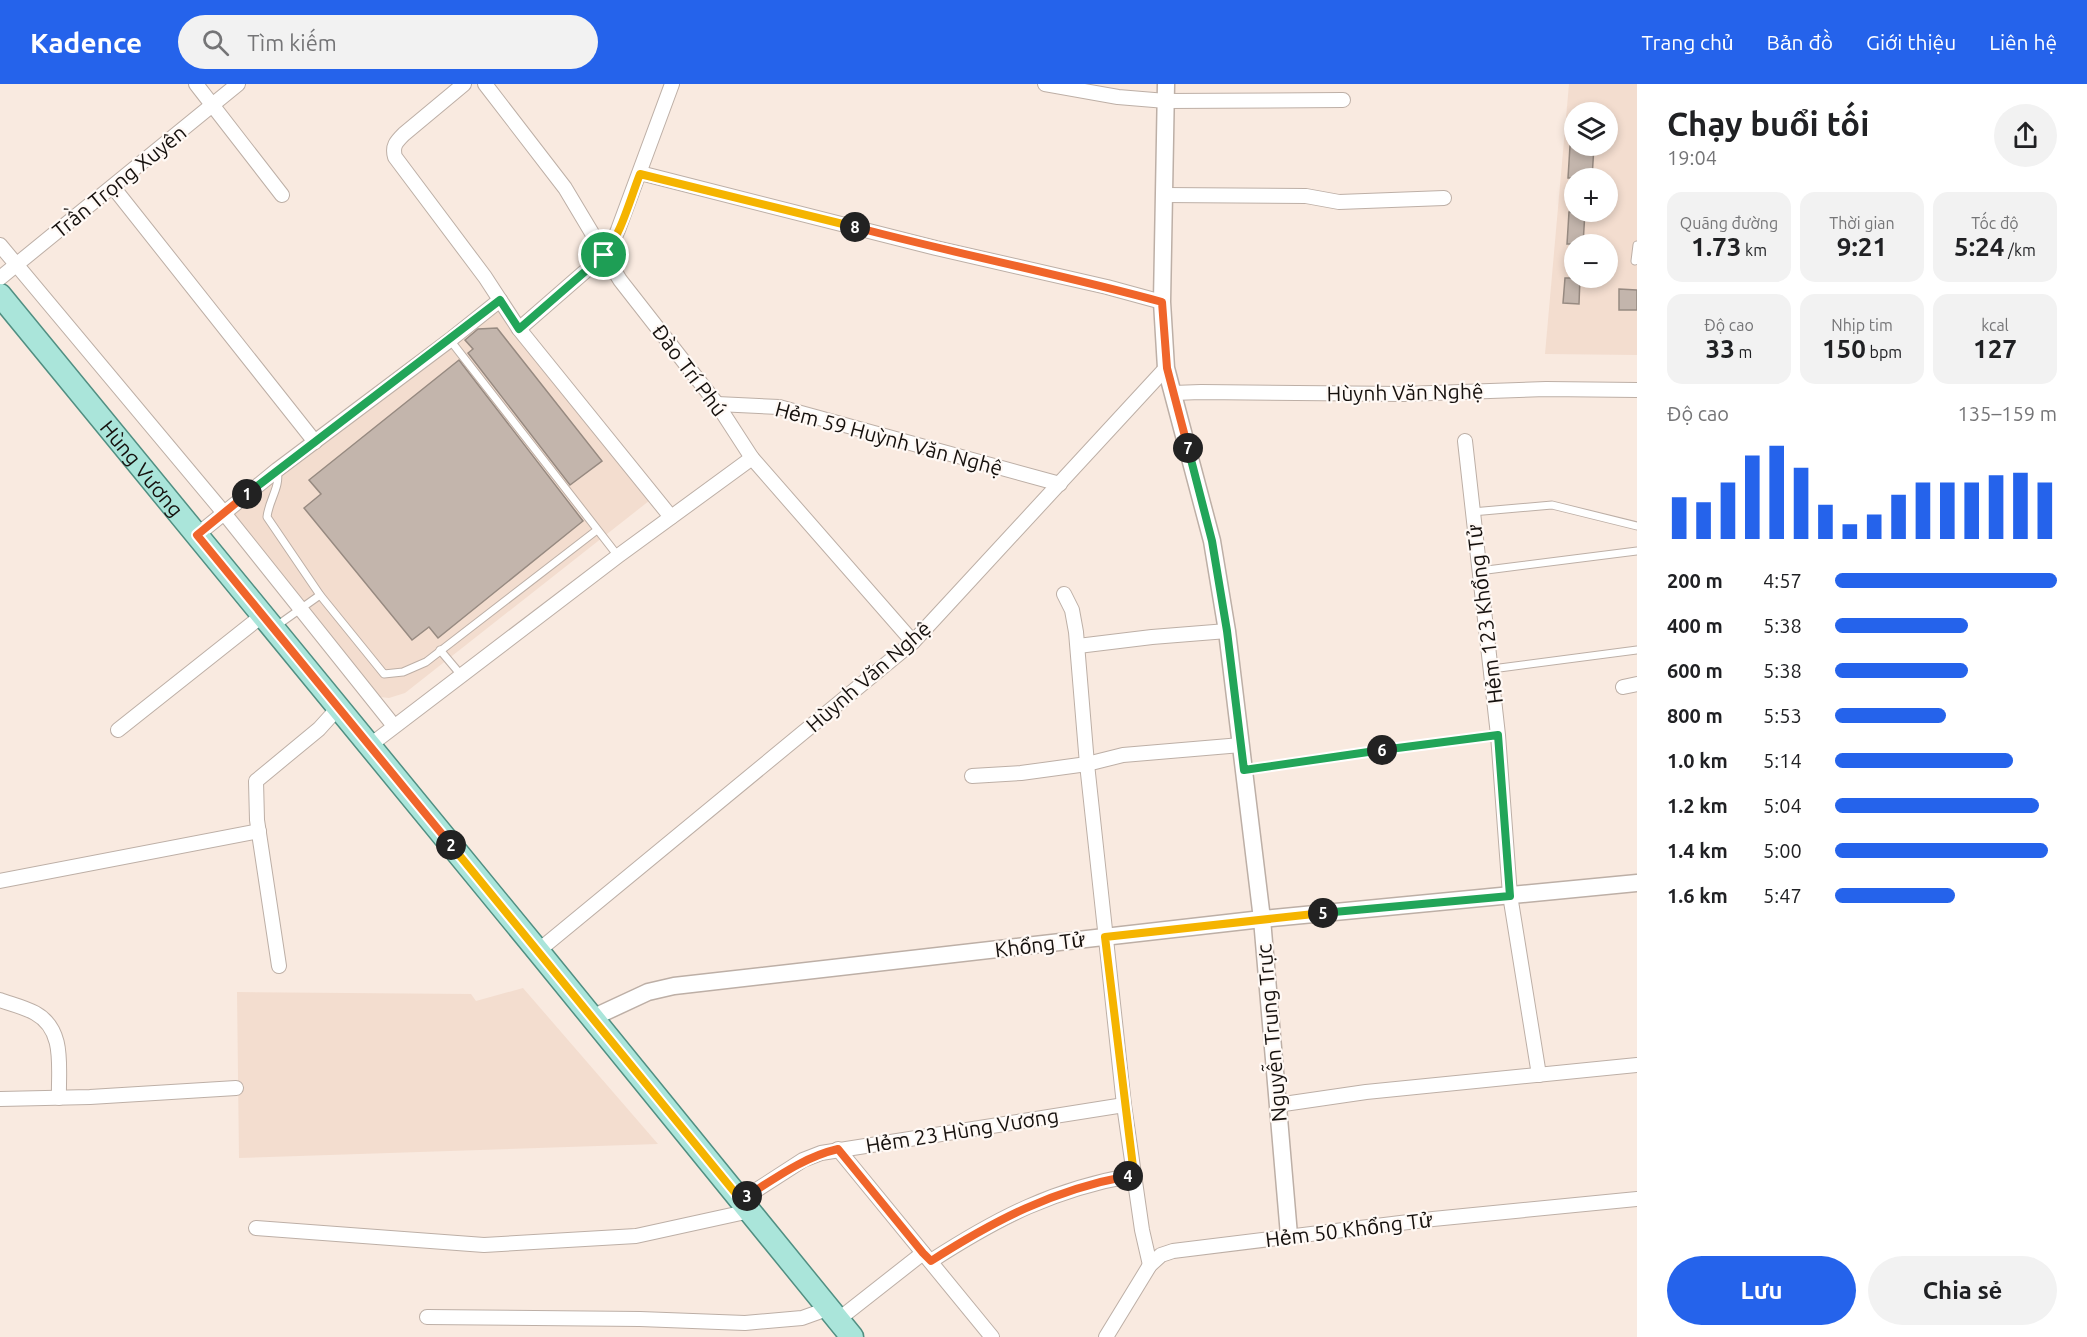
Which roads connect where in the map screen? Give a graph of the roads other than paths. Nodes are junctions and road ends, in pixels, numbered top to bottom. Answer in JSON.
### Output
{"nodes":[{"id":1,"x":196,"y":84,"type":"edge"},
{"id":2,"x":238,"y":84,"type":"edge"},
{"id":3,"x":464,"y":84,"type":"edge"},
{"id":4,"x":485,"y":84,"type":"edge"},
{"id":5,"x":672,"y":84,"type":"edge"},
{"id":6,"x":1045,"y":84,"type":"edge"},
{"id":7,"x":1166,"y":84,"type":"edge"},
{"id":8,"x":1343,"y":100,"type":"dead end"},
{"id":9,"x":1166,"y":101,"type":"junction"},
{"id":10,"x":212,"y":104,"type":"junction"},
{"id":11,"x":640,"y":174,"type":"junction"},
{"id":12,"x":113,"y":187,"type":"junction"},
{"id":13,"x":282,"y":195,"type":"dead end"},
{"id":14,"x":1164,"y":195,"type":"junction"},
{"id":15,"x":1444,"y":198,"type":"dead end"},
{"id":16,"x":0,"y":245,"type":"edge"},
{"id":17,"x":1637,"y":245,"type":"edge"},
{"id":18,"x":604,"y":255,"type":"junction"},
{"id":19,"x":1635,"y":261,"type":"dead end"},
{"id":20,"x":15,"y":264,"type":"junction"},
{"id":21,"x":0,"y":278,"type":"edge"},
{"id":22,"x":0,"y":295,"type":"edge"},
{"id":23,"x":500,"y":300,"type":"junction"},
{"id":24,"x":1162,"y":302,"type":"junction"},
{"id":25,"x":519,"y":329,"type":"junction"},
{"id":26,"x":450,"y":340,"type":"junction"},
{"id":27,"x":1167,"y":368,"type":"junction"},
{"id":28,"x":1637,"y":390,"type":"edge"},
{"id":29,"x":1173,"y":393,"type":"junction"},
{"id":30,"x":717,"y":404,"type":"junction"},
{"id":31,"x":1465,"y":441,"type":"dead end"},
{"id":32,"x":315,"y":442,"type":"junction"},
{"id":33,"x":752,"y":458,"type":"junction"},
{"id":34,"x":277,"y":470,"type":"junction"},
{"id":35,"x":1060,"y":484,"type":"junction"},
{"id":36,"x":1472,"y":512,"type":"junction"},
{"id":37,"x":224,"y":513,"type":"junction"},
{"id":38,"x":671,"y":517,"type":"junction"},
{"id":39,"x":1637,"y":526,"type":"edge"},
{"id":40,"x":597,"y":530,"type":"junction"},
{"id":41,"x":197,"y":535,"type":"junction"},
{"id":42,"x":1637,"y":551,"type":"edge"},
{"id":43,"x":618,"y":556,"type":"junction"},
{"id":44,"x":1479,"y":571,"type":"junction"},
{"id":45,"x":1064,"y":594,"type":"dead end"},
{"id":46,"x":320,"y":595,"type":"junction"},
{"id":47,"x":300,"y":609,"type":"junction"},
{"id":48,"x":268,"y":622,"type":"junction"},
{"id":49,"x":1227,"y":631,"type":"junction"},
{"id":50,"x":913,"y":642,"type":"junction"},
{"id":51,"x":1078,"y":646,"type":"junction"},
{"id":52,"x":1637,"y":650,"type":"edge"},
{"id":53,"x":440,"y":651,"type":"junction"},
{"id":54,"x":1492,"y":669,"type":"junction"},
{"id":55,"x":461,"y":675,"type":"junction"},
{"id":56,"x":1637,"y":684,"type":"edge"},
{"id":57,"x":1623,"y":687,"type":"dead end"},
{"id":58,"x":339,"y":708,"type":"junction"},
{"id":59,"x":394,"y":726,"type":"junction"},
{"id":60,"x":118,"y":730,"type":"dead end"},
{"id":61,"x":1498,"y":735,"type":"junction"},
{"id":62,"x":1241,"y":744,"type":"junction"},
{"id":63,"x":369,"y":746,"type":"junction"},
{"id":64,"x":1087,"y":764,"type":"junction"},
{"id":65,"x":1244,"y":770,"type":"junction"},
{"id":66,"x":972,"y":776,"type":"dead end"},
{"id":67,"x":259,"y":831,"type":"junction"},
{"id":68,"x":0,"y":881,"type":"edge"},
{"id":69,"x":1637,"y":883,"type":"edge"},
{"id":70,"x":1510,"y":896,"type":"junction"},
{"id":71,"x":1262,"y":919,"type":"junction"},
{"id":72,"x":1105,"y":937,"type":"junction"},
{"id":73,"x":538,"y":951,"type":"junction"},
{"id":74,"x":279,"y":966,"type":"dead end"},
{"id":75,"x":0,"y":1000,"type":"edge"},
{"id":76,"x":592,"y":1017,"type":"junction"},
{"id":77,"x":1637,"y":1065,"type":"edge"},
{"id":78,"x":1539,"y":1076,"type":"junction"},
{"id":79,"x":236,"y":1088,"type":"dead end"},
{"id":80,"x":58,"y":1098,"type":"junction"},
{"id":81,"x":0,"y":1099,"type":"edge"},
{"id":82,"x":1125,"y":1105,"type":"junction"},
{"id":83,"x":1277,"y":1105,"type":"junction"},
{"id":84,"x":838,"y":1149,"type":"junction"},
{"id":85,"x":1134,"y":1175,"type":"junction"},
{"id":86,"x":1637,"y":1199,"type":"edge"},
{"id":87,"x":746,"y":1205,"type":"junction"},
{"id":88,"x":256,"y":1228,"type":"dead end"},
{"id":89,"x":1289,"y":1235,"type":"junction"},
{"id":90,"x":927,"y":1257,"type":"junction"},
{"id":91,"x":1150,"y":1265,"type":"junction"},
{"id":92,"x":427,"y":1317,"type":"dead end"},
{"id":93,"x":840,"y":1321,"type":"edge"},
{"id":94,"x":992,"y":1337,"type":"edge"},
{"id":95,"x":1106,"y":1337,"type":"edge"}],
"edges":[{"from":1,"to":10,"type":"street"},
{"from":2,"to":10,"type":"street","name":"Trần Trọng Xuyên"},
{"from":3,"to":23,"type":"street"},
{"from":4,"to":18,"type":"street","name":"Đào Trí Phú"},
{"from":5,"to":11,"type":"street"},
{"from":6,"to":9,"type":"street"},
{"from":7,"to":9,"type":"street","name":"Nguyễn Trung Trực"},
{"from":8,"to":9,"type":"street"},
{"from":9,"to":14,"type":"street","name":"Nguyễn Trung Trực"},
{"from":10,"to":12,"type":"street","name":"Trần Trọng Xuyên"},
{"from":10,"to":13,"type":"street"},
{"from":11,"to":18,"type":"street"},
{"from":11,"to":24,"type":"street"},
{"from":12,"to":20,"type":"street","name":"Trần Trọng Xuyên"},
{"from":12,"to":32,"type":"street"},
{"from":14,"to":15,"type":"street"},
{"from":14,"to":24,"type":"street","name":"Nguyễn Trung Trực"},
{"from":16,"to":20,"type":"street"},
{"from":17,"to":19,"type":"lane"},
{"from":18,"to":25,"type":"street"},
{"from":18,"to":30,"type":"street","name":"Đào Trí Phú"},
{"from":20,"to":21,"type":"street","name":"Trần Trọng Xuyên"},
{"from":20,"to":37,"type":"street"},
{"from":22,"to":41,"type":"main road","name":"Hùng Vương"},
{"from":23,"to":25,"type":"street"},
{"from":23,"to":26,"type":"street"},
{"from":24,"to":27,"type":"street","name":"Nguyễn Trung Trực"},
{"from":25,"to":38,"type":"street"},
{"from":26,"to":32,"type":"street"},
{"from":26,"to":40,"type":"lane"},
{"from":27,"to":29,"type":"street","name":"Nguyễn Trung Trực"},
{"from":27,"to":35,"type":"street","name":"Hùynh Văn Nghệ"},
{"from":28,"to":29,"type":"street","name":"Hùynh Văn Nghệ"},
{"from":29,"to":49,"type":"street","name":"Nguyễn Trung Trực"},
{"from":30,"to":33,"type":"street","name":"Đào Trí Phú"},
{"from":30,"to":35,"type":"street","name":"Hẻm 59 Huỳnh Văn Nghệ"},
{"from":31,"to":36,"type":"street","name":"Hẻm 123 Khổng Tử"},
{"from":32,"to":34,"type":"street"},
{"from":33,"to":38,"type":"street"},
{"from":33,"to":50,"type":"street","name":"Đào Trí Phú"},
{"from":34,"to":37,"type":"street"},
{"from":34,"to":46,"type":"lane"},
{"from":35,"to":50,"type":"street","name":"Hùynh Văn Nghệ"},
{"from":36,"to":39,"type":"lane"},
{"from":36,"to":44,"type":"street","name":"Hẻm 123 Khổng Tử"},
{"from":37,"to":41,"type":"street"},
{"from":37,"to":47,"type":"street"},
{"from":38,"to":43,"type":"street"},
{"from":40,"to":43,"type":"lane"},
{"from":40,"to":53,"type":"lane"},
{"from":41,"to":48,"type":"main road","name":"Hùng Vương"},
{"from":42,"to":44,"type":"lane"},
{"from":43,"to":55,"type":"street"},
{"from":44,"to":54,"type":"street","name":"Hẻm 123 Khổng Tử"},
{"from":45,"to":51,"type":"street"},
{"from":46,"to":47,"type":"lane"},
{"from":46,"to":53,"type":"lane"},
{"from":47,"to":48,"type":"lane"},
{"from":47,"to":59,"type":"street"},
{"from":48,"to":58,"type":"main road","name":"Hùng Vương"},
{"from":48,"to":60,"type":"street"},
{"from":49,"to":51,"type":"street"},
{"from":49,"to":62,"type":"street","name":"Nguyễn Trung Trực"},
{"from":50,"to":73,"type":"street","name":"Hùynh Văn Nghệ"},
{"from":51,"to":64,"type":"street"},
{"from":52,"to":54,"type":"lane"},
{"from":53,"to":55,"type":"lane"},
{"from":54,"to":61,"type":"street","name":"Hẻm 123 Khổng Tử"},
{"from":55,"to":59,"type":"street"},
{"from":56,"to":57,"type":"street"},
{"from":58,"to":63,"type":"main road","name":"Hùng Vương"},
{"from":58,"to":67,"type":"street"},
{"from":59,"to":63,"type":"street"},
{"from":61,"to":65,"type":"lane"},
{"from":61,"to":70,"type":"street","name":"Hẻm 123 Khổng Tử"},
{"from":62,"to":64,"type":"street"},
{"from":62,"to":65,"type":"street","name":"Nguyễn Trung Trực"},
{"from":63,"to":73,"type":"main road","name":"Hùng Vương"},
{"from":64,"to":66,"type":"street"},
{"from":64,"to":72,"type":"street"},
{"from":65,"to":71,"type":"street","name":"Nguyễn Trung Trực"},
{"from":67,"to":68,"type":"street"},
{"from":67,"to":74,"type":"street"},
{"from":69,"to":70,"type":"street","name":"Khổng Tử"},
{"from":70,"to":71,"type":"street","name":"Khổng Tử"},
{"from":70,"to":78,"type":"street","name":"Hẻm 123 Khổng Tử"},
{"from":71,"to":72,"type":"street","name":"Khổng Tử"},
{"from":71,"to":83,"type":"street","name":"Nguyễn Trung Trực"},
{"from":72,"to":76,"type":"street","name":"Khổng Tử"},
{"from":72,"to":82,"type":"street"},
{"from":73,"to":76,"type":"main road","name":"Hùng Vương"},
{"from":75,"to":80,"type":"street"},
{"from":76,"to":87,"type":"main road","name":"Hùng Vương"},
{"from":77,"to":78,"type":"street"},
{"from":78,"to":83,"type":"street"},
{"from":79,"to":80,"type":"street"},
{"from":80,"to":81,"type":"street"},
{"from":82,"to":84,"type":"street","name":"Hẻm 23 Hùng Vương"},
{"from":82,"to":85,"type":"street"},
{"from":83,"to":89,"type":"street","name":"Nguyễn Trung Trực"},
{"from":84,"to":87,"type":"street","name":"Hẻm 23 Hùng Vương"},
{"from":84,"to":90,"type":"street"},
{"from":85,"to":90,"type":"street"},
{"from":85,"to":91,"type":"street"},
{"from":86,"to":89,"type":"street","name":"Hẻm 50 Khổng Tử"},
{"from":87,"to":88,"type":"street"},
{"from":87,"to":93,"type":"main road","name":"Hùng Vương"},
{"from":89,"to":91,"type":"street","name":"Hẻm 50 Khổng Tử"},
{"from":90,"to":93,"type":"street"},
{"from":90,"to":94,"type":"street"},
{"from":91,"to":95,"type":"street","name":"Hẻm 50 Khổng Tử"},
{"from":92,"to":93,"type":"street"}]}
